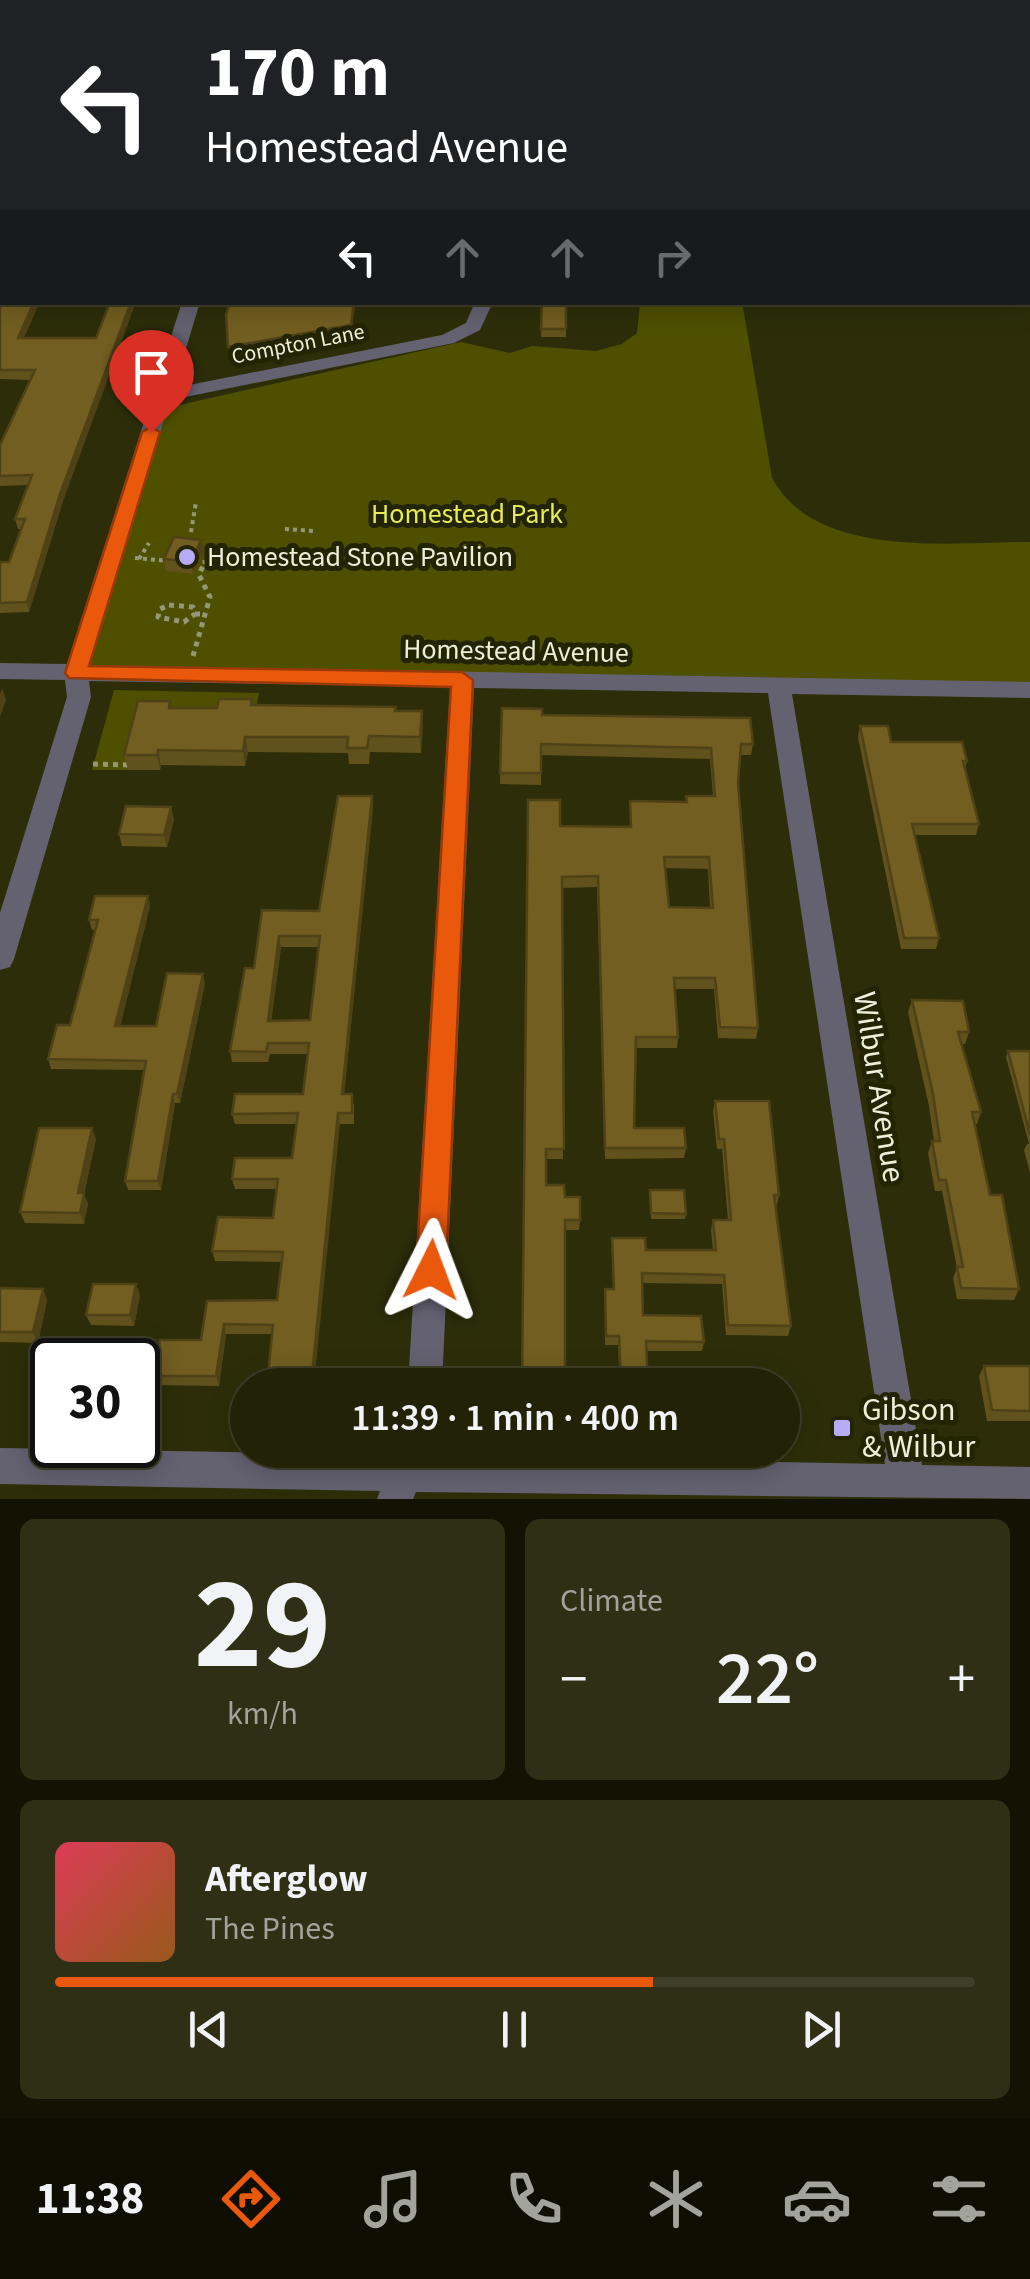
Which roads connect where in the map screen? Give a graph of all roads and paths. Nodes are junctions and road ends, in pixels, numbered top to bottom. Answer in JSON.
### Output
{"nodes":[{"id":1,"x":190,"y":305,"type":"edge"},
{"id":2,"x":483,"y":305,"type":"edge"},
{"id":3,"x":162,"y":396,"type":"junction"},
{"id":4,"x":196,"y":502,"type":"dead end"},
{"id":5,"x":286,"y":529,"type":"dead end"},
{"id":6,"x":314,"y":531,"type":"dead end"},
{"id":7,"x":191,"y":532,"type":"dead end"},
{"id":8,"x":148,"y":543,"type":"dead end"},
{"id":9,"x":202,"y":550,"type":"edge"},
{"id":10,"x":139,"y":558,"type":"dead end"},
{"id":11,"x":155,"y":560,"type":"dead end"},
{"id":12,"x":171,"y":562,"type":"edge"},
{"id":13,"x":209,"y":594,"type":"junction"},
{"id":14,"x":219,"y":594,"type":"dead end"},
{"id":15,"x":195,"y":614,"type":"junction"},
{"id":16,"x":205,"y":614,"type":"junction"},
{"id":17,"x":192,"y":659,"type":"dead end"},
{"id":18,"x":0,"y":672,"type":"edge"},
{"id":19,"x":76,"y":673,"type":"junction"},
{"id":20,"x":462,"y":680,"type":"junction"},
{"id":21,"x":779,"y":686,"type":"junction"},
{"id":22,"x":1030,"y":690,"type":"edge"},
{"id":23,"x":93,"y":764,"type":"dead end"},
{"id":24,"x":130,"y":764,"type":"edge"},
{"id":25,"x":0,"y":959,"type":"edge"},
{"id":26,"x":426,"y":1368,"type":"edge"},
{"id":27,"x":0,"y":1466,"type":"edge"},
{"id":28,"x":406,"y":1474,"type":"edge"},
{"id":29,"x":1030,"y":1485,"type":"edge"},
{"id":30,"x":908,"y":1491,"type":"edge"}],
"edges":[{"from":1,"to":3,"type":"street"},
{"from":2,"to":3,"type":"street","name":"Compton Lane"},
{"from":3,"to":19,"type":"street"},
{"from":4,"to":7,"type":"path"},
{"from":5,"to":6,"type":"path"},
{"from":8,"to":10,"type":"path"},
{"from":9,"to":13,"type":"path"},
{"from":11,"to":12,"type":"path"},
{"from":13,"to":14,"type":"path"},
{"from":13,"to":16,"type":"path"},
{"from":15,"to":15,"type":"path"},
{"from":15,"to":16,"type":"path"},
{"from":16,"to":17,"type":"path"},
{"from":18,"to":19,"type":"street","name":"Homestead Avenue"},
{"from":19,"to":20,"type":"street","name":"Homestead Avenue"},
{"from":19,"to":25,"type":"street"},
{"from":20,"to":21,"type":"street","name":"Homestead Avenue"},
{"from":20,"to":26,"type":"street"},
{"from":21,"to":22,"type":"street","name":"Homestead Avenue"},
{"from":21,"to":30,"type":"street","name":"Wilbur Avenue"},
{"from":23,"to":24,"type":"path"},
{"from":27,"to":28,"type":"street"},
{"from":28,"to":30,"type":"street"},
{"from":29,"to":30,"type":"street"}]}
